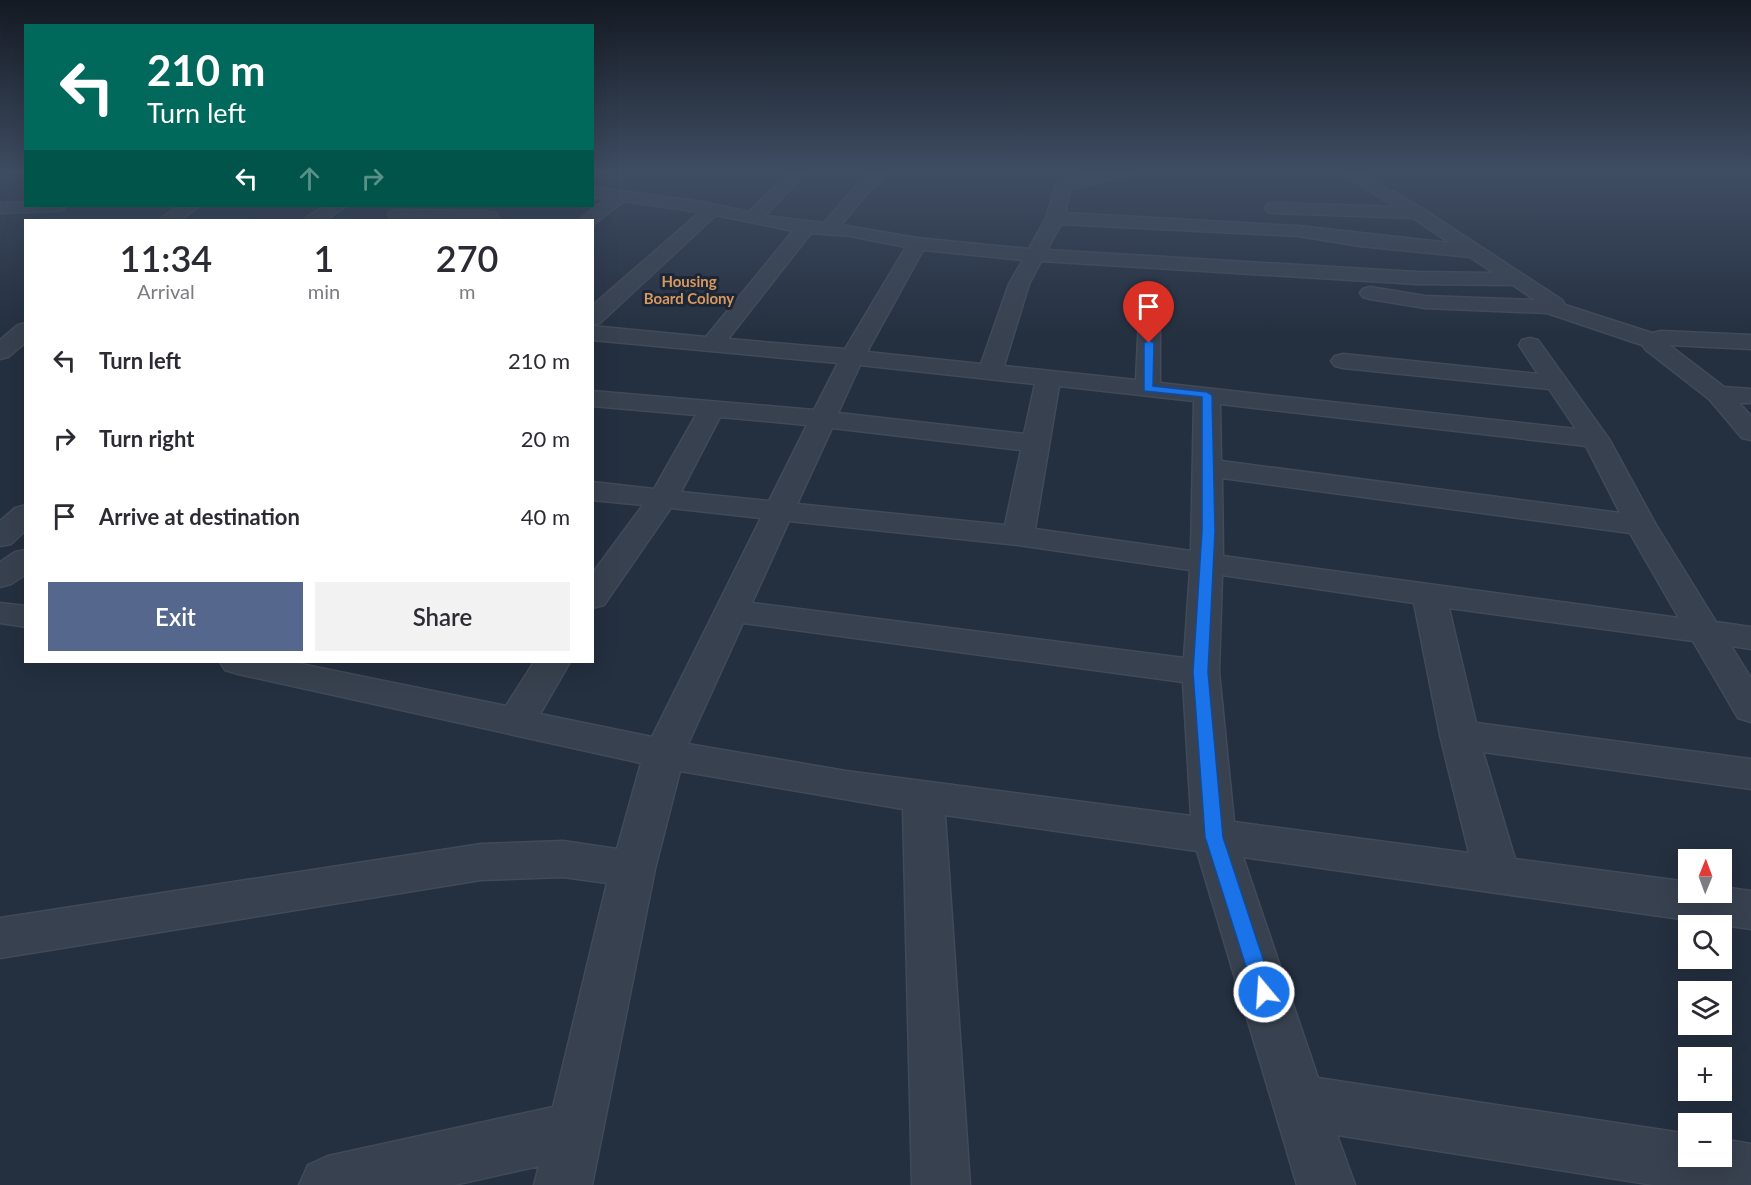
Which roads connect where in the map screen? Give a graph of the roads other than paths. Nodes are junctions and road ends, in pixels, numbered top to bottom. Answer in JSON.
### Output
{"nodes":[{"id":1,"x":693,"y":227,"type":"edge"},
{"id":2,"x":806,"y":227,"type":"edge"},
{"id":3,"x":813,"y":227,"type":"edge"},
{"id":4,"x":1050,"y":227,"type":"edge"},
{"id":5,"x":1229,"y":227,"type":"edge"},
{"id":6,"x":1438,"y":227,"type":"edge"},
{"id":7,"x":829,"y":228,"type":"joint"},
{"id":8,"x":917,"y":244,"type":"junction"},
{"id":9,"x":1473,"y":251,"type":"junction"},
{"id":10,"x":1035,"y":255,"type":"junction"},
{"id":11,"x":1282,"y":271,"type":"junction"},
{"id":12,"x":1514,"y":279,"type":"junction"},
{"id":13,"x":1150,"y":297,"type":"dead end"},
{"id":14,"x":1549,"y":307,"type":"junction"},
{"id":15,"x":594,"y":316,"type":"edge"},
{"id":16,"x":24,"y":332,"type":"edge"},
{"id":17,"x":594,"y":333,"type":"edge"},
{"id":18,"x":1651,"y":340,"type":"junction"},
{"id":19,"x":1751,"y":342,"type":"edge"},
{"id":20,"x":712,"y":345,"type":"junction"},
{"id":21,"x":1530,"y":345,"type":"dead end"},
{"id":22,"x":10,"y":350,"type":"edge"},
{"id":23,"x":852,"y":357,"type":"junction"},
{"id":24,"x":1343,"y":361,"type":"dead end"},
{"id":25,"x":990,"y":371,"type":"junction"},
{"id":26,"x":1048,"y":378,"type":"junction"},
{"id":27,"x":1557,"y":383,"type":"junction"},
{"id":28,"x":1148,"y":389,"type":"junction"},
{"id":29,"x":1718,"y":394,"type":"junction"},
{"id":30,"x":1207,"y":395,"type":"junction"},
{"id":31,"x":1751,"y":396,"type":"edge"},
{"id":32,"x":594,"y":398,"type":"edge"},
{"id":33,"x":711,"y":409,"type":"junction"},
{"id":34,"x":825,"y":419,"type":"junction"},
{"id":35,"x":1751,"y":432,"type":"edge"},
{"id":36,"x":1596,"y":439,"type":"junction"},
{"id":37,"x":1034,"y":443,"type":"junction"},
{"id":38,"x":1209,"y":468,"type":"junction"},
{"id":39,"x":594,"y":491,"type":"edge"},
{"id":40,"x":662,"y":500,"type":"junction"},
{"id":41,"x":781,"y":509,"type":"junction"},
{"id":42,"x":24,"y":516,"type":"edge"},
{"id":43,"x":1641,"y":525,"type":"junction"},
{"id":44,"x":1018,"y":536,"type":"junction"},
{"id":45,"x":0,"y":537,"type":"edge"},
{"id":46,"x":24,"y":559,"type":"edge"},
{"id":47,"x":1208,"y":562,"type":"junction"},
{"id":48,"x":0,"y":577,"type":"edge"},
{"id":49,"x":594,"y":595,"type":"edge"},
{"id":50,"x":1429,"y":595,"type":"junction"},
{"id":51,"x":731,"y":610,"type":"junction"},
{"id":52,"x":0,"y":613,"type":"edge"},
{"id":53,"x":24,"y":617,"type":"edge"},
{"id":54,"x":1703,"y":632,"type":"junction"},
{"id":55,"x":1751,"y":638,"type":"edge"},
{"id":56,"x":243,"y":663,"type":"edge"},
{"id":57,"x":551,"y":663,"type":"edge"},
{"id":58,"x":1201,"y":672,"type":"junction"},
{"id":59,"x":1751,"y":709,"type":"edge"},
{"id":60,"x":516,"y":721,"type":"junction"},
{"id":61,"x":1459,"y":735,"type":"junction"},
{"id":62,"x":664,"y":754,"type":"junction"},
{"id":63,"x":1751,"y":774,"type":"edge"},
{"id":64,"x":923,"y":797,"type":"junction"},
{"id":65,"x":1214,"y":837,"type":"junction"},
{"id":66,"x":633,"y":869,"type":"junction"},
{"id":67,"x":1497,"y":875,"type":"junction"},
{"id":68,"x":1751,"y":910,"type":"edge"},
{"id":69,"x":0,"y":938,"type":"edge"},
{"id":70,"x":1299,"y":1102,"type":"junction"},
{"id":71,"x":575,"y":1130,"type":"junction"},
{"id":72,"x":1751,"y":1173,"type":"edge"},
{"id":73,"x":328,"y":1185,"type":"edge"},
{"id":74,"x":563,"y":1185,"type":"edge"},
{"id":75,"x":941,"y":1185,"type":"edge"},
{"id":76,"x":1326,"y":1185,"type":"edge"}],
"edges":[{"from":1,"to":15,"type":"street"},
{"from":2,"to":20,"type":"street"},
{"from":3,"to":7,"type":"street"},
{"from":4,"to":10,"type":"street"},
{"from":5,"to":9,"type":"street"},
{"from":6,"to":9,"type":"street"},
{"from":7,"to":8,"type":"street"},
{"from":8,"to":10,"type":"street"},
{"from":8,"to":23,"type":"street"},
{"from":9,"to":12,"type":"street"},
{"from":10,"to":11,"type":"street"},
{"from":10,"to":25,"type":"street"},
{"from":11,"to":12,"type":"street"},
{"from":11,"to":14,"type":"street"},
{"from":12,"to":14,"type":"street"},
{"from":13,"to":28,"type":"street"},
{"from":14,"to":18,"type":"street"},
{"from":16,"to":22,"type":"street"},
{"from":17,"to":20,"type":"street"},
{"from":18,"to":19,"type":"street"},
{"from":18,"to":29,"type":"street"},
{"from":20,"to":23,"type":"street"},
{"from":21,"to":27,"type":"street"},
{"from":23,"to":25,"type":"street"},
{"from":23,"to":34,"type":"street"},
{"from":24,"to":27,"type":"street"},
{"from":25,"to":26,"type":"street"},
{"from":26,"to":28,"type":"street"},
{"from":26,"to":37,"type":"street"},
{"from":27,"to":36,"type":"street"},
{"from":28,"to":30,"type":"street"},
{"from":29,"to":31,"type":"street"},
{"from":29,"to":35,"type":"street"},
{"from":30,"to":36,"type":"street"},
{"from":30,"to":38,"type":"street"},
{"from":32,"to":33,"type":"street"},
{"from":33,"to":34,"type":"street"},
{"from":33,"to":40,"type":"street"},
{"from":34,"to":37,"type":"street"},
{"from":34,"to":41,"type":"street"},
{"from":36,"to":43,"type":"street"},
{"from":37,"to":44,"type":"street"},
{"from":38,"to":43,"type":"street"},
{"from":38,"to":47,"type":"street"},
{"from":39,"to":40,"type":"street"},
{"from":40,"to":41,"type":"street"},
{"from":40,"to":49,"type":"street"},
{"from":41,"to":44,"type":"street"},
{"from":41,"to":51,"type":"street"},
{"from":42,"to":45,"type":"street"},
{"from":43,"to":54,"type":"street"},
{"from":44,"to":47,"type":"street"},
{"from":46,"to":48,"type":"street"},
{"from":47,"to":50,"type":"street"},
{"from":47,"to":58,"type":"street"},
{"from":50,"to":54,"type":"street"},
{"from":50,"to":61,"type":"street"},
{"from":51,"to":58,"type":"street"},
{"from":51,"to":62,"type":"street"},
{"from":52,"to":53,"type":"street"},
{"from":54,"to":55,"type":"street"},
{"from":54,"to":59,"type":"street"},
{"from":56,"to":60,"type":"street"},
{"from":57,"to":60,"type":"street"},
{"from":58,"to":65,"type":"street"},
{"from":60,"to":62,"type":"street"},
{"from":61,"to":63,"type":"street"},
{"from":61,"to":67,"type":"street"},
{"from":62,"to":64,"type":"street"},
{"from":62,"to":66,"type":"street"},
{"from":64,"to":65,"type":"street"},
{"from":64,"to":75,"type":"street"},
{"from":65,"to":67,"type":"street"},
{"from":65,"to":70,"type":"street"},
{"from":66,"to":69,"type":"street"},
{"from":66,"to":71,"type":"street"},
{"from":67,"to":68,"type":"street"},
{"from":70,"to":72,"type":"street"},
{"from":70,"to":76,"type":"street"},
{"from":71,"to":73,"type":"street"},
{"from":71,"to":74,"type":"street"}]}
